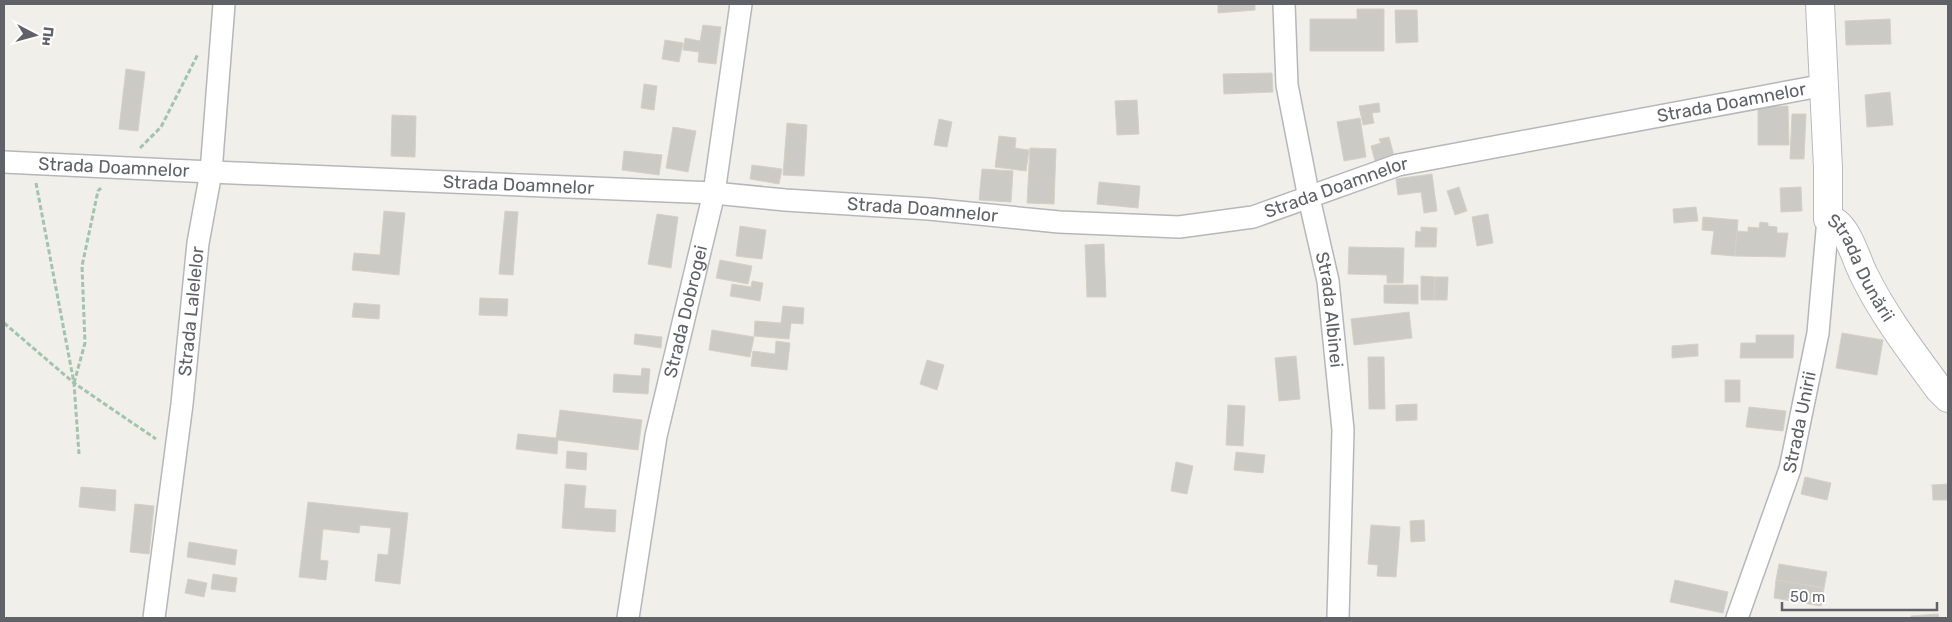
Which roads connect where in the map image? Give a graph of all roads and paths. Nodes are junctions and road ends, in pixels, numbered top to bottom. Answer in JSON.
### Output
{"nodes":[{"id":1,"x":224,"y":4,"type":"edge"},
{"id":2,"x":741,"y":4,"type":"edge"},
{"id":3,"x":1284,"y":4,"type":"edge"},
{"id":4,"x":1820,"y":4,"type":"edge"},
{"id":5,"x":1825,"y":86,"type":"junction"},
{"id":6,"x":4,"y":162,"type":"edge"},
{"id":7,"x":33,"y":163,"type":"junction"},
{"id":8,"x":211,"y":172,"type":"junction"},
{"id":9,"x":714,"y":193,"type":"junction"},
{"id":10,"x":1309,"y":198,"type":"junction"},
{"id":11,"x":1828,"y":219,"type":"junction"},
{"id":12,"x":4,"y":323,"type":"edge"},
{"id":13,"x":74,"y":383,"type":"junction"},
{"id":14,"x":1948,"y":398,"type":"edge"},
{"id":15,"x":176,"y":453,"type":"junction"},
{"id":16,"x":79,"y":454,"type":"dead end"},
{"id":17,"x":154,"y":618,"type":"edge"},
{"id":18,"x":628,"y":618,"type":"edge"},
{"id":19,"x":1338,"y":618,"type":"edge"},
{"id":20,"x":1737,"y":618,"type":"edge"}],
"edges":[{"from":1,"to":8,"type":"street","name":"Strada Lalelelor"},
{"from":2,"to":9,"type":"street","name":"Strada Dobrogei"},
{"from":3,"to":10,"type":"street","name":"Strada Albinei"},
{"from":4,"to":5,"type":"main road","name":"Strada Dunării"},
{"from":5,"to":10,"type":"street","name":"Strada Doamnelor"},
{"from":5,"to":11,"type":"main road","name":"Strada Dunării"},
{"from":6,"to":7,"type":"street","name":"Strada Doamnelor"},
{"from":7,"to":8,"type":"street","name":"Strada Doamnelor"},
{"from":7,"to":13,"type":"path"},
{"from":8,"to":9,"type":"street","name":"Strada Doamnelor"},
{"from":8,"to":15,"type":"street","name":"Strada Lalelelor"},
{"from":9,"to":10,"type":"street","name":"Strada Doamnelor"},
{"from":9,"to":18,"type":"street","name":"Strada Dobrogei"},
{"from":10,"to":19,"type":"street","name":"Strada Albinei"},
{"from":11,"to":14,"type":"main road","name":"Strada Dunării"},
{"from":11,"to":20,"type":"street","name":"Strada Unirii"},
{"from":12,"to":13,"type":"path"},
{"from":13,"to":15,"type":"path"},
{"from":13,"to":16,"type":"path"},
{"from":15,"to":17,"type":"street","name":"Strada Lalelelor"}]}
